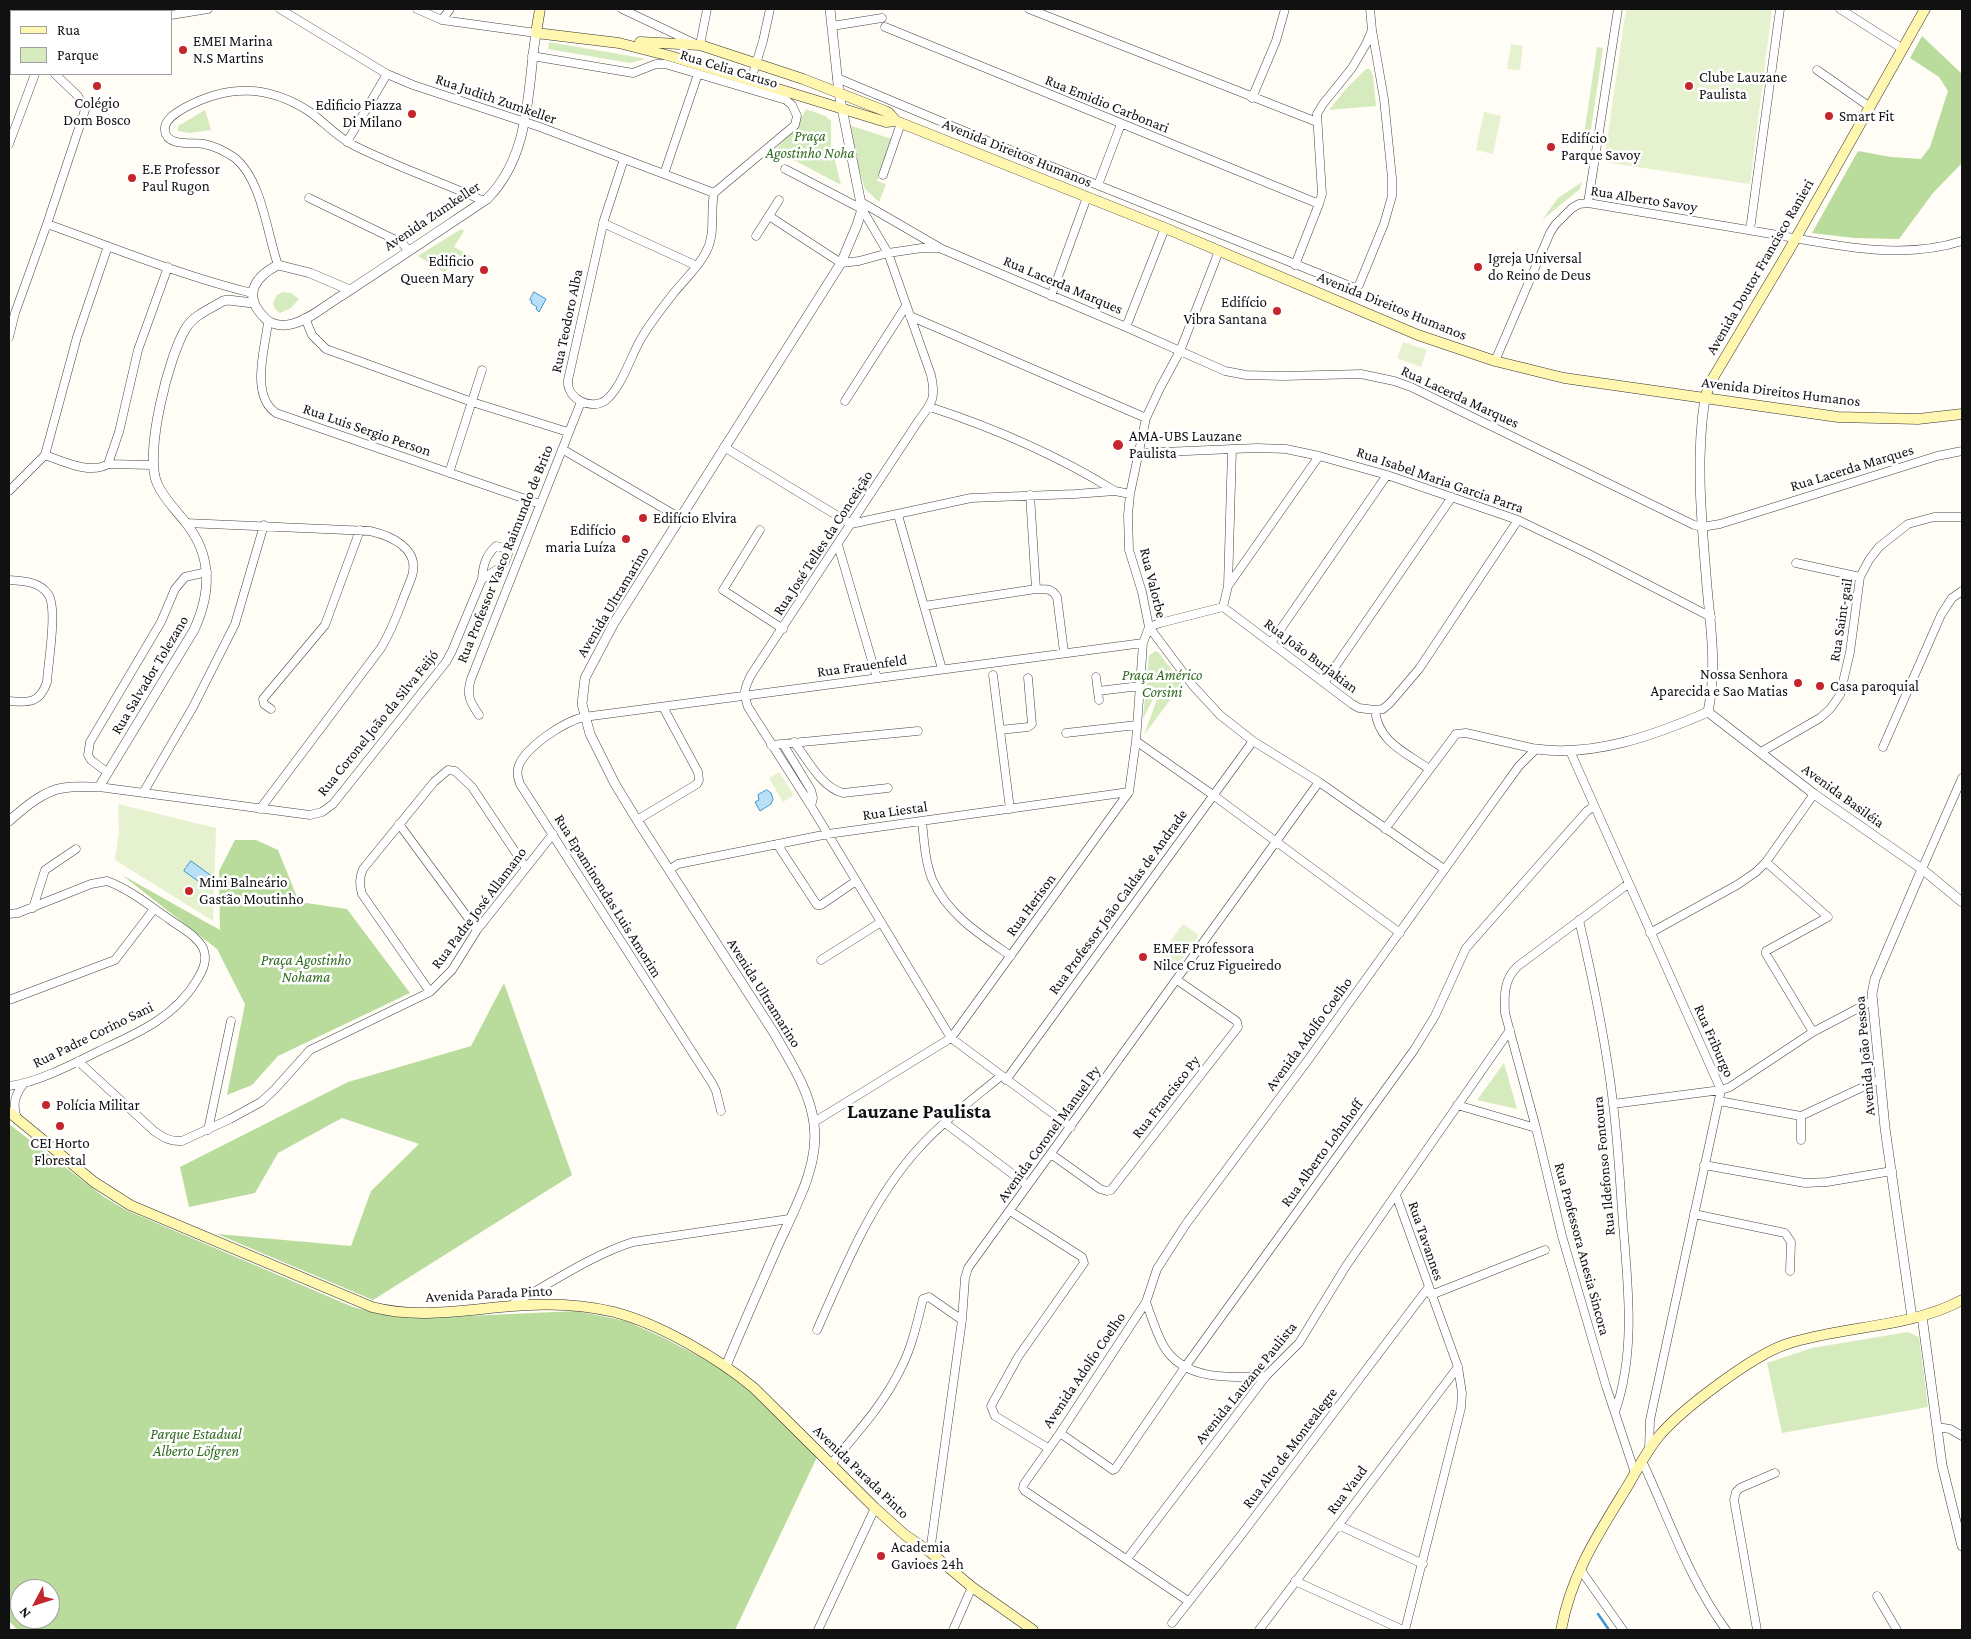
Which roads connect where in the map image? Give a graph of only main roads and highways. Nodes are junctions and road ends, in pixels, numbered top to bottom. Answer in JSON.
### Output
{"nodes":[{"id":1,"x":540,"y":9,"type":"edge"},
{"id":2,"x":1925,"y":9,"type":"edge"},
{"id":3,"x":536,"y":33,"type":"joint"},
{"id":4,"x":619,"y":44,"type":"junction"},
{"id":5,"x":898,"y":122,"type":"junction"},
{"id":6,"x":1705,"y":398,"type":"junction"},
{"id":7,"x":1962,"y":414,"type":"edge"},
{"id":8,"x":9,"y":1112,"type":"edge"},
{"id":9,"x":1962,"y":1300,"type":"edge"},
{"id":10,"x":1033,"y":1630,"type":"edge"},
{"id":11,"x":1561,"y":1630,"type":"edge"}],
"edges":[{"from":1,"to":3,"type":"main road","name":"Avenida Zumkeller"},
{"from":2,"to":6,"type":"main road","name":"Avenida Doutor Francisco Ranieri"},
{"from":3,"to":4,"type":"main road","name":"Avenida Direitos Humanos"},
{"from":4,"to":5,"type":"main road","name":"Avenida Direitos Humanos"},
{"from":4,"to":5,"type":"main road","name":"Avenida Direitos Humanos"},
{"from":5,"to":6,"type":"main road","name":"Avenida Direitos Humanos"},
{"from":6,"to":7,"type":"main road","name":"Avenida Direitos Humanos"},
{"from":8,"to":10,"type":"main road","name":"Avenida Parada Pinto"},
{"from":9,"to":11,"type":"main road"}]}
